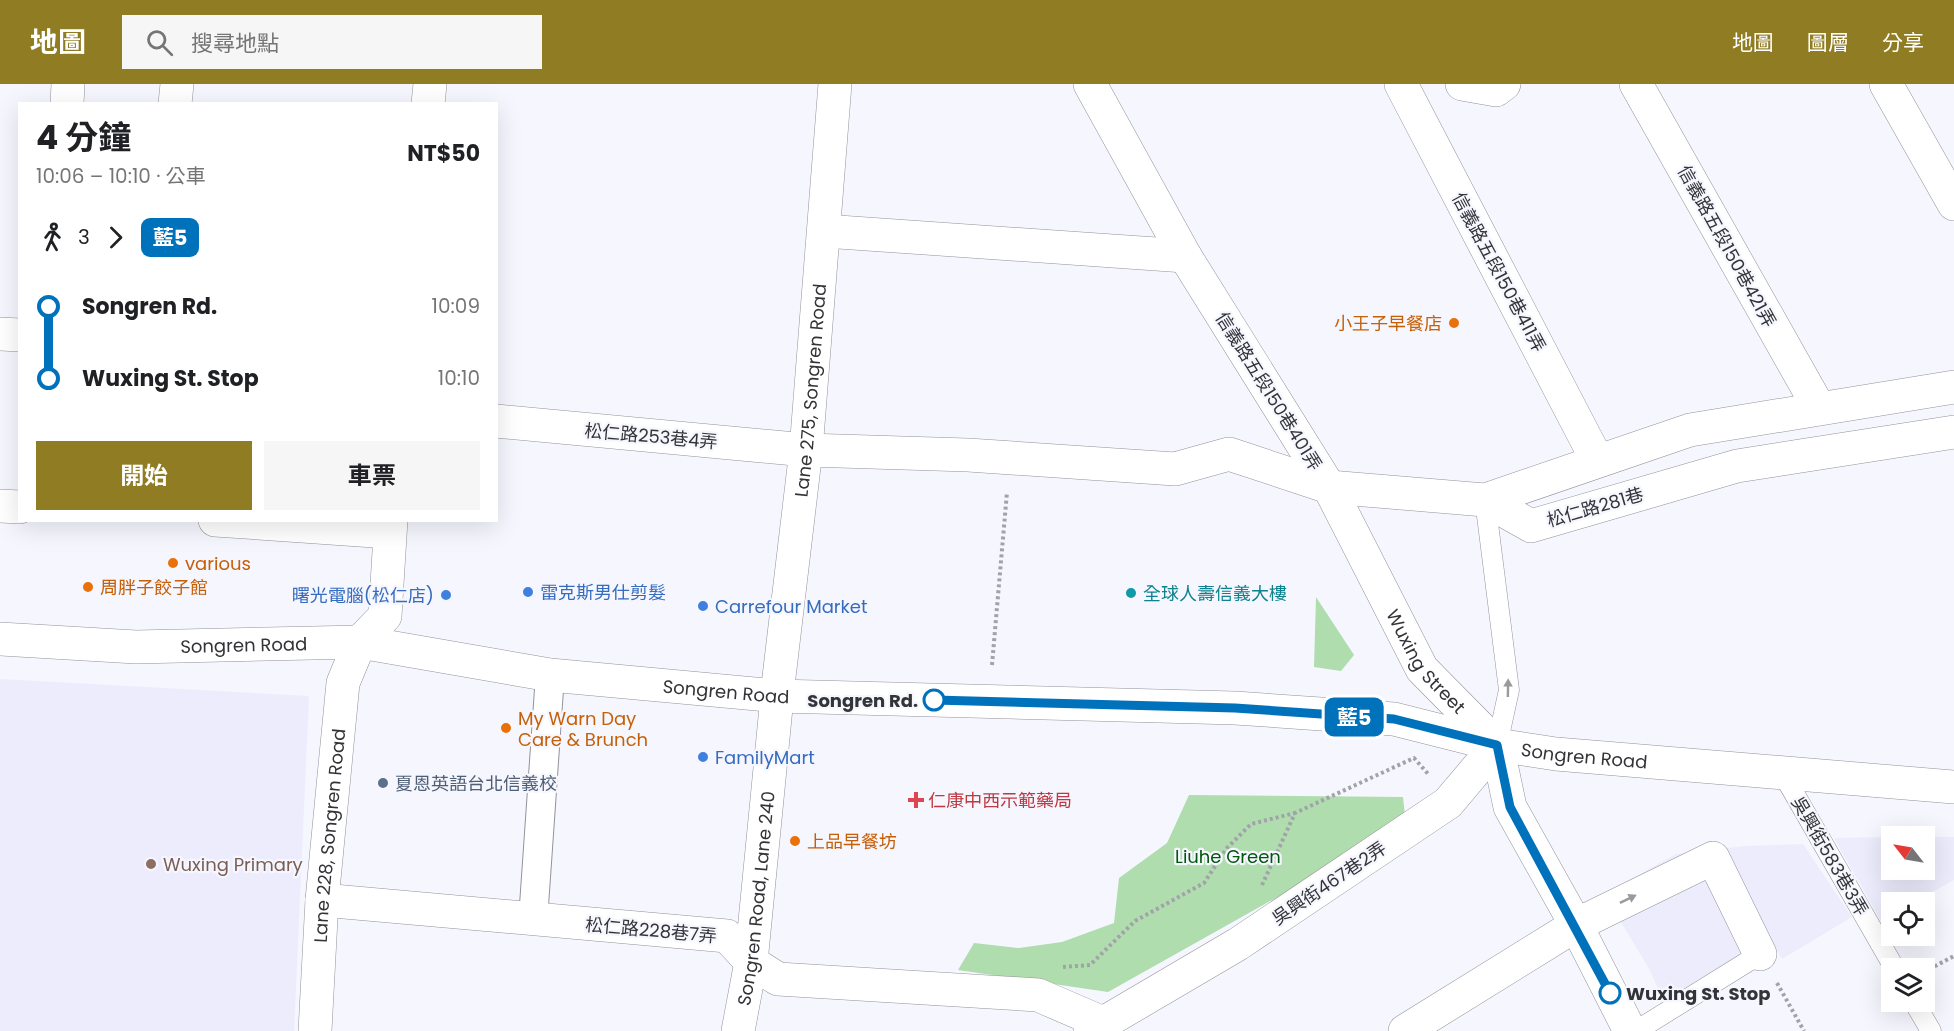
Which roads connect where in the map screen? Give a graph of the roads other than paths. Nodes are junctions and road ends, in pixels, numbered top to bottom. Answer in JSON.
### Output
{"nodes":[{"id":1,"x":68,"y":84,"type":"edge"},
{"id":2,"x":177,"y":84,"type":"edge"},
{"id":3,"x":430,"y":84,"type":"edge"},
{"id":4,"x":836,"y":84,"type":"edge"},
{"id":5,"x":1090,"y":84,"type":"edge"},
{"id":6,"x":1401,"y":84,"type":"edge"},
{"id":7,"x":1462,"y":84,"type":"edge"},
{"id":8,"x":1504,"y":84,"type":"edge"},
{"id":9,"x":1636,"y":84,"type":"edge"},
{"id":10,"x":1886,"y":84,"type":"edge"},
{"id":11,"x":67,"y":102,"type":"edge"},
{"id":12,"x":175,"y":102,"type":"edge"},
{"id":13,"x":428,"y":102,"type":"edge"},
{"id":14,"x":1954,"y":204,"type":"edge"},
{"id":15,"x":824,"y":231,"type":"junction"},
{"id":16,"x":1185,"y":256,"type":"junction"},
{"id":17,"x":0,"y":334,"type":"edge"},
{"id":18,"x":18,"y":335,"type":"edge"},
{"id":19,"x":1954,"y":387,"type":"edge"},
{"id":20,"x":1819,"y":408,"type":"junction"},
{"id":21,"x":498,"y":421,"type":"edge"},
{"id":22,"x":1954,"y":432,"type":"edge"},
{"id":23,"x":806,"y":450,"type":"junction"},
{"id":24,"x":1597,"y":460,"type":"junction"},
{"id":25,"x":1329,"y":487,"type":"junction"},
{"id":26,"x":1485,"y":500,"type":"junction"},
{"id":27,"x":0,"y":506,"type":"edge"},
{"id":28,"x":18,"y":507,"type":"edge"},
{"id":29,"x":273,"y":522,"type":"edge"},
{"id":30,"x":390,"y":526,"type":"edge"},
{"id":31,"x":0,"y":639,"type":"edge"},
{"id":32,"x":360,"y":642,"type":"junction"},
{"id":33,"x":550,"y":675,"type":"junction"},
{"id":34,"x":777,"y":696,"type":"junction"},
{"id":35,"x":1497,"y":745,"type":"junction"},
{"id":36,"x":1783,"y":774,"type":"junction"},
{"id":37,"x":1954,"y":787,"type":"edge"},
{"id":38,"x":322,"y":900,"type":"junction"},
{"id":39,"x":532,"y":920,"type":"junction"},
{"id":40,"x":1576,"y":925,"type":"junction"},
{"id":41,"x":1760,"y":954,"type":"joint"},
{"id":42,"x":1889,"y":958,"type":"edge"},
{"id":43,"x":751,"y":962,"type":"junction"},
{"id":44,"x":1920,"y":1012,"type":"edge"},
{"id":45,"x":1096,"y":1027,"type":"edge"},
{"id":46,"x":315,"y":1031,"type":"edge"},
{"id":47,"x":738,"y":1031,"type":"edge"},
{"id":48,"x":1405,"y":1031,"type":"edge"},
{"id":49,"x":1630,"y":1031,"type":"edge"},
{"id":50,"x":1636,"y":1031,"type":"edge"},
{"id":51,"x":1931,"y":1031,"type":"edge"}],
"edges":[{"from":1,"to":11,"type":"street"},
{"from":2,"to":12,"type":"street"},
{"from":3,"to":13,"type":"street"},
{"from":4,"to":15,"type":"street","name":"Lane 275, Songren Road"},
{"from":5,"to":16,"type":"street","name":"信義路五段150巷401弄"},
{"from":6,"to":24,"type":"street","name":"信義路五段150巷411弄"},
{"from":7,"to":8,"type":"street"},
{"from":9,"to":20,"type":"street","name":"信義路五段150巷421弄"},
{"from":10,"to":14,"type":"street"},
{"from":15,"to":16,"type":"street"},
{"from":15,"to":23,"type":"street","name":"Lane 275, Songren Road"},
{"from":16,"to":25,"type":"street","name":"信義路五段150巷401弄"},
{"from":17,"to":18,"type":"street"},
{"from":19,"to":20,"type":"street"},
{"from":20,"to":24,"type":"street"},
{"from":21,"to":23,"type":"street","name":"松仁路253巷4弄"},
{"from":22,"to":26,"type":"street","name":"松仁路281巷"},
{"from":23,"to":25,"type":"street","name":"信義路五段150巷401弄"},
{"from":23,"to":34,"type":"street","name":"Lane 275, Songren Road"},
{"from":24,"to":26,"type":"street"},
{"from":25,"to":26,"type":"street"},
{"from":25,"to":35,"type":"street","name":"Wuxing Street"},
{"from":35,"to":26,"type":"lane","one_way":true},
{"from":27,"to":28,"type":"street"},
{"from":29,"to":30,"type":"street"},
{"from":30,"to":32,"type":"street"},
{"from":31,"to":32,"type":"street","name":"Songren Road"},
{"from":32,"to":33,"type":"street","name":"Songren Road"},
{"from":32,"to":38,"type":"street","name":"Lane 228, Songren Road"},
{"from":33,"to":34,"type":"street","name":"Songren Road"},
{"from":33,"to":39,"type":"street"},
{"from":34,"to":35,"type":"street","name":"Songren Road"},
{"from":34,"to":43,"type":"street","name":"Songren Road, Lane 240"},
{"from":35,"to":36,"type":"street","name":"Songren Road"},
{"from":35,"to":40,"type":"street"},
{"from":35,"to":45,"type":"street","name":"吳興街467巷2弄"},
{"from":36,"to":37,"type":"street","name":"Songren Road"},
{"from":36,"to":42,"type":"lane","name":"吳興街583巷3弄"},
{"from":38,"to":39,"type":"street","name":"松仁路228巷7弄"},
{"from":38,"to":46,"type":"street","name":"Lane 228, Songren Road"},
{"from":39,"to":43,"type":"street","name":"松仁路228巷7弄"},
{"from":40,"to":41,"type":"street","one_way":true},
{"from":40,"to":48,"type":"street"},
{"from":40,"to":49,"type":"street"},
{"from":41,"to":50,"type":"lane"},
{"from":43,"to":45,"type":"street","name":"松仁路228巷7弄"},
{"from":43,"to":47,"type":"street","name":"Songren Road, Lane 240"},
{"from":44,"to":51,"type":"lane"}]}
